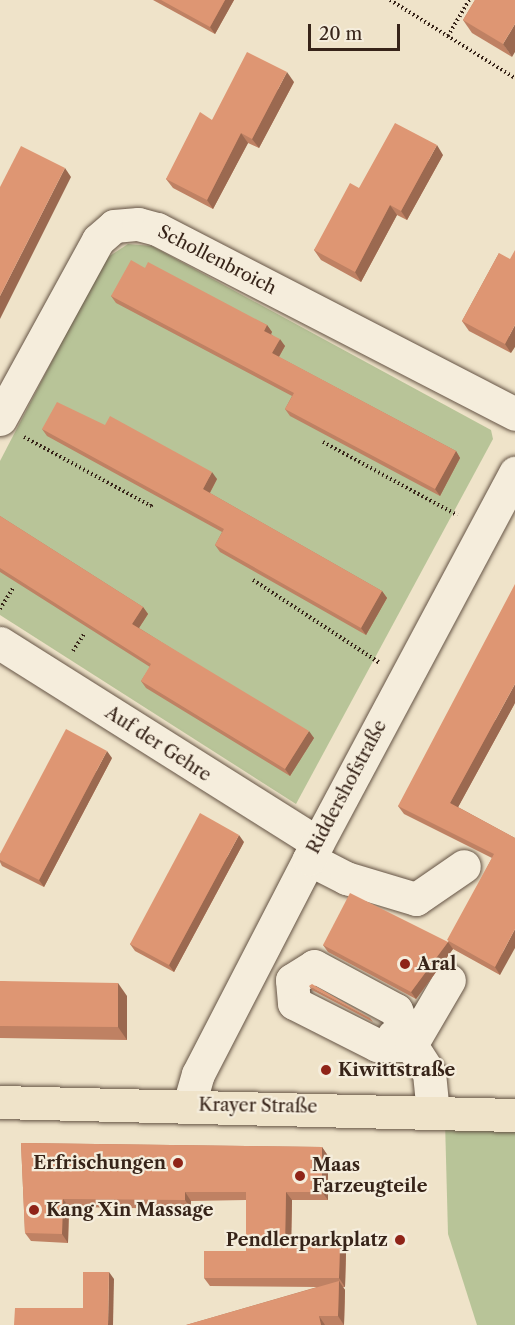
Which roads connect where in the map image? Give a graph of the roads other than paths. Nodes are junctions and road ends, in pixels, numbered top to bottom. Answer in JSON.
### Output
{"nodes":[{"id":1,"x":515,"y":414,"type":"edge"},
{"id":2,"x":10,"y":427,"type":"edge"},
{"id":3,"x":515,"y":473,"type":"edge"},
{"id":4,"x":0,"y":643,"type":"edge"},
{"id":5,"x":313,"y":851,"type":"junction"},
{"id":6,"x":464,"y":866,"type":"dead end"},
{"id":7,"x":258,"y":961,"type":"junction"},
{"id":8,"x":449,"y":980,"type":"dead end"},
{"id":9,"x":411,"y":1045,"type":"junction"},
{"id":10,"x":0,"y":1102,"type":"edge"},
{"id":11,"x":189,"y":1105,"type":"junction"},
{"id":12,"x":433,"y":1113,"type":"junction"},
{"id":13,"x":515,"y":1115,"type":"edge"}],
"edges":[{"from":1,"to":2,"type":"street","name":"Schollenbroich"},
{"from":3,"to":5,"type":"street","name":"Riddershofstraße"},
{"from":4,"to":5,"type":"street","name":"Auf der Gehre"},
{"from":5,"to":6,"type":"street","name":"Auf der Gehre"},
{"from":5,"to":7,"type":"street","name":"Riddershofstraße"},
{"from":7,"to":9,"type":"street"},
{"from":7,"to":11,"type":"street","name":"Riddershofstraße"},
{"from":8,"to":9,"type":"street"},
{"from":9,"to":12,"type":"street"},
{"from":10,"to":11,"type":"main road","name":"Krayer Straße"},
{"from":11,"to":12,"type":"main road","name":"Krayer Straße"},
{"from":12,"to":13,"type":"main road","name":"Krayer Straße"}]}
